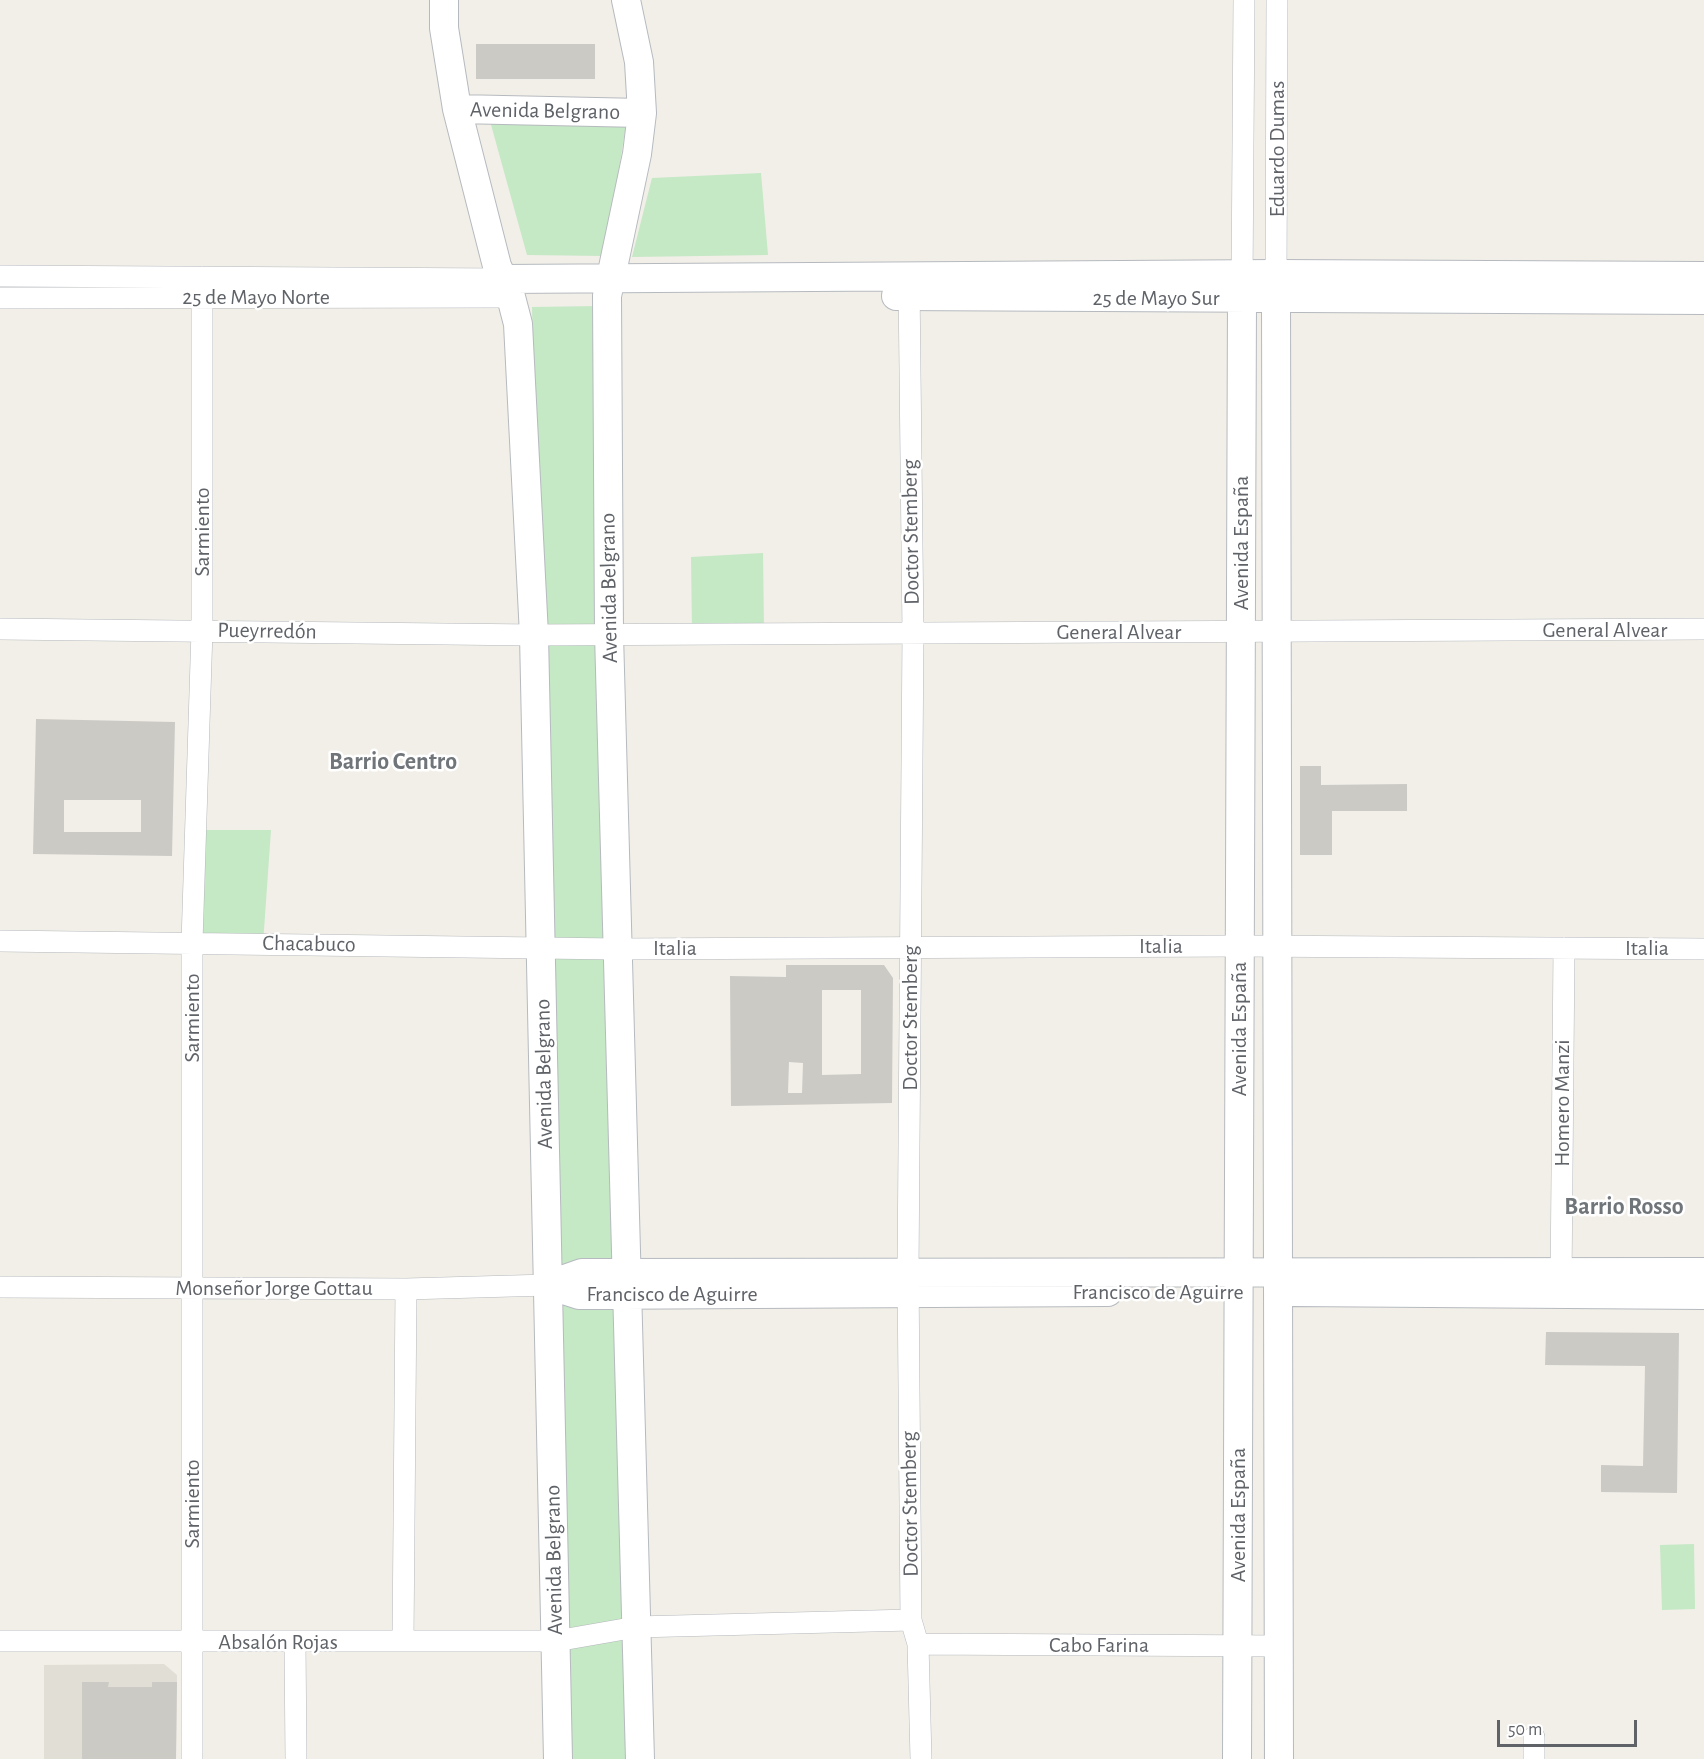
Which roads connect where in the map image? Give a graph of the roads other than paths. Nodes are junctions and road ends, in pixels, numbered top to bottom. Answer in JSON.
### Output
{"nodes":[{"id":1,"x":444,"y":0,"type":"edge"},
{"id":2,"x":626,"y":0,"type":"edge"},
{"id":3,"x":1244,"y":0,"type":"edge"},
{"id":4,"x":1277,"y":0,"type":"edge"},
{"id":5,"x":457,"y":109,"type":"junction"},
{"id":6,"x":1243,"y":112,"type":"junction"},
{"id":7,"x":642,"y":113,"type":"junction"},
{"id":8,"x":1277,"y":113,"type":"junction"},
{"id":9,"x":0,"y":276,"type":"edge"},
{"id":10,"x":1704,"y":276,"type":"edge"},
{"id":11,"x":609,"y":286,"type":"junction"},
{"id":12,"x":908,"y":286,"type":"junction"},
{"id":13,"x":202,"y":287,"type":"junction"},
{"id":14,"x":1242,"y":287,"type":"junction"},
{"id":15,"x":1276,"y":287,"type":"junction"},
{"id":16,"x":507,"y":288,"type":"junction"},
{"id":17,"x":0,"y":298,"type":"edge"},
{"id":18,"x":1704,"y":300,"type":"edge"},
{"id":19,"x":0,"y":629,"type":"edge"},
{"id":20,"x":1704,"y":629,"type":"edge"},
{"id":21,"x":202,"y":630,"type":"junction"},
{"id":22,"x":1276,"y":631,"type":"junction"},
{"id":23,"x":1240,"y":632,"type":"junction"},
{"id":24,"x":913,"y":633,"type":"junction"},
{"id":25,"x":534,"y":634,"type":"junction"},
{"id":26,"x":609,"y":634,"type":"junction"},
{"id":27,"x":0,"y":941,"type":"edge"},
{"id":28,"x":192,"y":942,"type":"junction"},
{"id":29,"x":911,"y":946,"type":"junction"},
{"id":30,"x":1239,"y":946,"type":"junction"},
{"id":31,"x":1278,"y":947,"type":"junction"},
{"id":32,"x":542,"y":948,"type":"junction"},
{"id":33,"x":1563,"y":948,"type":"junction"},
{"id":34,"x":618,"y":949,"type":"junction"},
{"id":35,"x":1704,"y":949,"type":"edge"},
{"id":36,"x":1704,"y":1272,"type":"edge"},
{"id":37,"x":1238,"y":1282,"type":"junction"},
{"id":38,"x":1280,"y":1282,"type":"junction"},
{"id":39,"x":908,"y":1283,"type":"junction"},
{"id":40,"x":1561,"y":1283,"type":"junction"},
{"id":41,"x":627,"y":1284,"type":"junction"},
{"id":42,"x":548,"y":1285,"type":"junction"},
{"id":43,"x":0,"y":1287,"type":"edge"},
{"id":44,"x":193,"y":1287,"type":"junction"},
{"id":45,"x":406,"y":1289,"type":"junction"},
{"id":46,"x":1704,"y":1295,"type":"edge"},
{"id":47,"x":911,"y":1620,"type":"junction"},
{"id":48,"x":636,"y":1627,"type":"junction"},
{"id":49,"x":0,"y":1641,"type":"edge"},
{"id":50,"x":191,"y":1641,"type":"junction"},
{"id":51,"x":403,"y":1641,"type":"junction"},
{"id":52,"x":556,"y":1641,"type":"junction"},
{"id":53,"x":295,"y":1642,"type":"junction"},
{"id":54,"x":918,"y":1644,"type":"junction"},
{"id":55,"x":1238,"y":1646,"type":"junction"},
{"id":56,"x":1280,"y":1646,"type":"junction"},
{"id":57,"x":1534,"y":1737,"type":"dead end"},
{"id":58,"x":192,"y":1759,"type":"edge"},
{"id":59,"x":296,"y":1759,"type":"edge"},
{"id":60,"x":558,"y":1759,"type":"edge"},
{"id":61,"x":640,"y":1759,"type":"edge"},
{"id":62,"x":921,"y":1759,"type":"edge"},
{"id":63,"x":1237,"y":1759,"type":"edge"},
{"id":64,"x":1279,"y":1759,"type":"edge"},
{"id":65,"x":1534,"y":1759,"type":"edge"}],
"edges":[{"from":1,"to":5,"type":"street"},
{"from":2,"to":7,"type":"street"},
{"from":3,"to":6,"type":"street","name":"Eduardo Dumas"},
{"from":4,"to":8,"type":"street","name":"Eduardo Dumas"},
{"from":5,"to":7,"type":"street","name":"Avenida Belgrano"},
{"from":5,"to":16,"type":"street","name":"Avenida Belgrano"},
{"from":6,"to":8,"type":"street"},
{"from":6,"to":14,"type":"street","name":"Eduardo Dumas"},
{"from":7,"to":11,"type":"street","name":"Avenida Belgrano"},
{"from":8,"to":15,"type":"street","name":"Eduardo Dumas"},
{"from":9,"to":13,"type":"street","name":"25 de Mayo Norte"},
{"from":10,"to":15,"type":"street","name":"25 de Mayo Sur"},
{"from":11,"to":12,"type":"street","name":"25 de Mayo Sur"},
{"from":11,"to":16,"type":"street","name":"25 de Mayo Sur"},
{"from":11,"to":26,"type":"street","name":"Avenida Belgrano"},
{"from":12,"to":14,"type":"street","name":"25 de Mayo Sur"},
{"from":12,"to":24,"type":"street","name":"Doctor Stemberg"},
{"from":13,"to":16,"type":"street","name":"25 de Mayo Norte"},
{"from":13,"to":17,"type":"street","name":"25 de Mayo Norte"},
{"from":13,"to":21,"type":"street","name":"Sarmiento"},
{"from":14,"to":15,"type":"street","name":"25 de Mayo Sur"},
{"from":14,"to":23,"type":"street","name":"Avenida España"},
{"from":15,"to":18,"type":"street","name":"25 de Mayo Sur"},
{"from":15,"to":22,"type":"street","name":"Avenida España"},
{"from":16,"to":25,"type":"street","name":"Avenida Belgrano"},
{"from":19,"to":21,"type":"street","name":"Pueyrredón"},
{"from":20,"to":22,"type":"street","name":"General Alvear"},
{"from":21,"to":25,"type":"street","name":"Pueyrredón"},
{"from":21,"to":28,"type":"street","name":"Sarmiento"},
{"from":22,"to":23,"type":"street","name":"General Alvear"},
{"from":22,"to":31,"type":"street","name":"Avenida España"},
{"from":23,"to":24,"type":"street","name":"General Alvear"},
{"from":23,"to":30,"type":"street","name":"Avenida España"},
{"from":24,"to":26,"type":"street","name":"General Alvear"},
{"from":24,"to":29,"type":"street","name":"Doctor Stemberg"},
{"from":25,"to":26,"type":"street","name":"General Alvear"},
{"from":25,"to":32,"type":"street","name":"Avenida Belgrano"},
{"from":26,"to":34,"type":"street","name":"Avenida Belgrano"},
{"from":27,"to":28,"type":"street","name":"Chacabuco"},
{"from":28,"to":32,"type":"street","name":"Chacabuco"},
{"from":28,"to":44,"type":"street","name":"Sarmiento"},
{"from":29,"to":30,"type":"street","name":"Italia"},
{"from":29,"to":34,"type":"street","name":"Italia"},
{"from":29,"to":39,"type":"street","name":"Doctor Stemberg"},
{"from":30,"to":31,"type":"street","name":"Italia"},
{"from":30,"to":37,"type":"street","name":"Avenida España"},
{"from":31,"to":33,"type":"street","name":"Italia"},
{"from":31,"to":38,"type":"street","name":"Avenida España"},
{"from":32,"to":34,"type":"street","name":"Chacabuco"},
{"from":32,"to":42,"type":"street","name":"Avenida Belgrano"},
{"from":33,"to":35,"type":"street","name":"Italia"},
{"from":33,"to":40,"type":"street","name":"Homero Manzi"},
{"from":34,"to":41,"type":"street","name":"Avenida Belgrano"},
{"from":36,"to":40,"type":"street","name":"Francisco de Aguirre"},
{"from":37,"to":38,"type":"street","name":"Francisco de Aguirre"},
{"from":37,"to":39,"type":"street","name":"Francisco de Aguirre"},
{"from":37,"to":55,"type":"street","name":"Avenida España"},
{"from":38,"to":40,"type":"street","name":"Francisco de Aguirre"},
{"from":38,"to":56,"type":"street","name":"Avenida España"},
{"from":39,"to":41,"type":"street","name":"Francisco de Aguirre"},
{"from":39,"to":47,"type":"street","name":"Doctor Stemberg"},
{"from":40,"to":46,"type":"street","name":"Francisco de Aguirre"},
{"from":41,"to":42,"type":"street","name":"Francisco de Aguirre"},
{"from":41,"to":48,"type":"street","name":"Avenida Belgrano"},
{"from":42,"to":45,"type":"street","name":"Monseñor Jorge Gottau"},
{"from":42,"to":52,"type":"street","name":"Avenida Belgrano"},
{"from":43,"to":44,"type":"street","name":"Monseñor Jorge Gottau"},
{"from":44,"to":45,"type":"street","name":"Monseñor Jorge Gottau"},
{"from":44,"to":50,"type":"street","name":"Sarmiento"},
{"from":45,"to":51,"type":"street"},
{"from":47,"to":48,"type":"street"},
{"from":47,"to":54,"type":"street","name":"Doctor Stemberg"},
{"from":48,"to":52,"type":"street","name":"Absalón Rojas"},
{"from":48,"to":61,"type":"street","name":"Avenida Belgrano"},
{"from":49,"to":50,"type":"street","name":"Absalón Rojas"},
{"from":50,"to":53,"type":"street","name":"Absalón Rojas"},
{"from":50,"to":58,"type":"street","name":"Sarmiento"},
{"from":51,"to":52,"type":"street","name":"Absalón Rojas"},
{"from":51,"to":53,"type":"street","name":"Absalón Rojas"},
{"from":52,"to":60,"type":"street","name":"Avenida Belgrano"},
{"from":53,"to":59,"type":"street"},
{"from":54,"to":55,"type":"street","name":"Cabo Farina"},
{"from":54,"to":62,"type":"street","name":"Doctor Stemberg"},
{"from":55,"to":56,"type":"street","name":"Cabo Farina"},
{"from":55,"to":63,"type":"street","name":"Avenida España"},
{"from":56,"to":64,"type":"street","name":"Avenida España"},
{"from":57,"to":65,"type":"street"}]}
